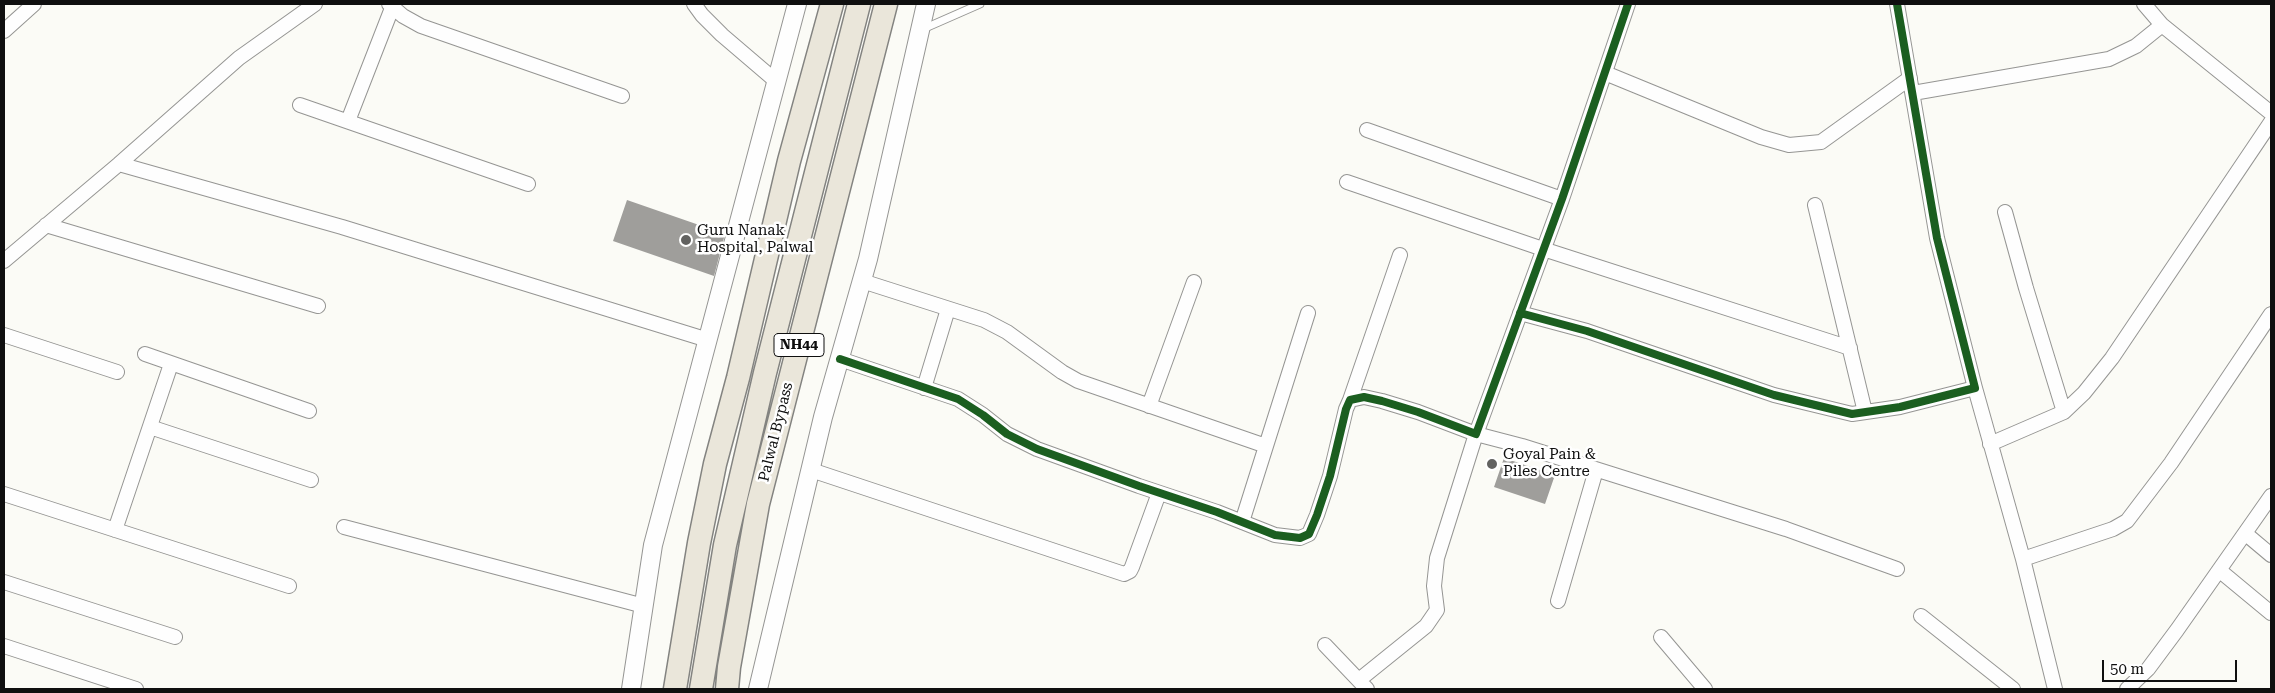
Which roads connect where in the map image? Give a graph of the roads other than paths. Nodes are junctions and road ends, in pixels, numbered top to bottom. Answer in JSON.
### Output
{"nodes":[{"id":1,"x":34,"y":4,"type":"edge"},
{"id":2,"x":314,"y":4,"type":"edge"},
{"id":3,"x":694,"y":4,"type":"edge"},
{"id":4,"x":797,"y":4,"type":"edge"},
{"id":5,"x":832,"y":4,"type":"edge"},
{"id":6,"x":859,"y":4,"type":"edge"},
{"id":7,"x":886,"y":4,"type":"edge"},
{"id":8,"x":898,"y":4,"type":"edge"},
{"id":9,"x":926,"y":4,"type":"edge"},
{"id":10,"x":980,"y":4,"type":"edge"},
{"id":11,"x":1628,"y":4,"type":"edge"},
{"id":12,"x":1897,"y":4,"type":"edge"},
{"id":13,"x":2144,"y":4,"type":"edge"},
{"id":14,"x":390,"y":6,"type":"edge"},
{"id":15,"x":2162,"y":25,"type":"junction"},
{"id":16,"x":920,"y":30,"type":"junction"},
{"id":17,"x":4,"y":31,"type":"edge"},
{"id":18,"x":1605,"y":73,"type":"junction"},
{"id":19,"x":1910,"y":78,"type":"junction"},
{"id":20,"x":777,"y":82,"type":"junction"},
{"id":21,"x":1913,"y":93,"type":"junction"},
{"id":22,"x":622,"y":96,"type":"dead end"},
{"id":23,"x":300,"y":105,"type":"dead end"},
{"id":24,"x":2271,"y":113,"type":"edge"},
{"id":25,"x":348,"y":121,"type":"junction"},
{"id":26,"x":2271,"y":122,"type":"edge"},
{"id":27,"x":1367,"y":130,"type":"dead end"},
{"id":28,"x":119,"y":164,"type":"junction"},
{"id":29,"x":1347,"y":182,"type":"dead end"},
{"id":30,"x":528,"y":184,"type":"dead end"},
{"id":31,"x":1562,"y":200,"type":"junction"},
{"id":32,"x":1815,"y":204,"type":"dead end"},
{"id":33,"x":2005,"y":212,"type":"dead end"},
{"id":34,"x":46,"y":225,"type":"junction"},
{"id":35,"x":1543,"y":250,"type":"junction"},
{"id":36,"x":1400,"y":255,"type":"dead end"},
{"id":37,"x":4,"y":261,"type":"edge"},
{"id":38,"x":862,"y":281,"type":"junction"},
{"id":39,"x":1194,"y":282,"type":"dead end"},
{"id":40,"x":318,"y":306,"type":"dead end"},
{"id":41,"x":948,"y":308,"type":"junction"},
{"id":42,"x":1308,"y":313,"type":"dead end"},
{"id":43,"x":1520,"y":313,"type":"junction"},
{"id":44,"x":2271,"y":314,"type":"edge"},
{"id":45,"x":4,"y":335,"type":"edge"},
{"id":46,"x":708,"y":340,"type":"junction"},
{"id":47,"x":1850,"y":348,"type":"junction"},
{"id":48,"x":145,"y":354,"type":"dead end"},
{"id":49,"x":840,"y":359,"type":"junction"},
{"id":50,"x":171,"y":364,"type":"junction"},
{"id":51,"x":117,"y":372,"type":"dead end"},
{"id":52,"x":924,"y":388,"type":"junction"},
{"id":53,"x":1975,"y":388,"type":"junction"},
{"id":54,"x":1350,"y":400,"type":"junction"},
{"id":55,"x":1149,"y":406,"type":"junction"},
{"id":56,"x":309,"y":411,"type":"dead end"},
{"id":57,"x":1865,"y":412,"type":"junction"},
{"id":58,"x":2064,"y":412,"type":"junction"},
{"id":59,"x":150,"y":427,"type":"junction"},
{"id":60,"x":1476,"y":434,"type":"junction"},
{"id":61,"x":1990,"y":444,"type":"junction"},
{"id":62,"x":1266,"y":446,"type":"junction"},
{"id":63,"x":811,"y":470,"type":"junction"},
{"id":64,"x":1596,"y":470,"type":"junction"},
{"id":65,"x":311,"y":480,"type":"dead end"},
{"id":66,"x":1159,"y":493,"type":"junction"},
{"id":67,"x":4,"y":494,"type":"edge"},
{"id":68,"x":2271,"y":496,"type":"edge"},
{"id":69,"x":1242,"y":522,"type":"junction"},
{"id":70,"x":344,"y":527,"type":"dead end"},
{"id":71,"x":115,"y":530,"type":"junction"},
{"id":72,"x":2246,"y":534,"type":"junction"},
{"id":73,"x":2271,"y":555,"type":"edge"},
{"id":74,"x":2023,"y":559,"type":"junction"},
{"id":75,"x":1897,"y":569,"type":"dead end"},
{"id":76,"x":2219,"y":570,"type":"junction"},
{"id":77,"x":4,"y":582,"type":"edge"},
{"id":78,"x":289,"y":586,"type":"dead end"},
{"id":79,"x":1558,"y":601,"type":"dead end"},
{"id":80,"x":644,"y":606,"type":"junction"},
{"id":81,"x":2271,"y":613,"type":"edge"},
{"id":82,"x":1921,"y":616,"type":"dead end"},
{"id":83,"x":1661,"y":637,"type":"dead end"},
{"id":84,"x":175,"y":638,"type":"dead end"},
{"id":85,"x":1325,"y":645,"type":"dead end"},
{"id":86,"x":4,"y":646,"type":"edge"},
{"id":87,"x":1363,"y":686,"type":"edge"},
{"id":88,"x":136,"y":689,"type":"edge"},
{"id":89,"x":631,"y":689,"type":"edge"},
{"id":90,"x":675,"y":689,"type":"edge"},
{"id":91,"x":701,"y":689,"type":"edge"},
{"id":92,"x":728,"y":689,"type":"edge"},
{"id":93,"x":741,"y":689,"type":"edge"},
{"id":94,"x":758,"y":689,"type":"edge"},
{"id":95,"x":1705,"y":689,"type":"edge"},
{"id":96,"x":2013,"y":689,"type":"edge"},
{"id":97,"x":2055,"y":689,"type":"edge"},
{"id":98,"x":2127,"y":689,"type":"edge"}],
"edges":[{"from":1,"to":17,"type":"street"},
{"from":2,"to":28,"type":"street"},
{"from":3,"to":20,"type":"street"},
{"from":4,"to":20,"type":"street"},
{"from":5,"to":90,"type":"highway"},
{"from":6,"to":91,"type":"highway","name":"Palwal Bypass","number":"NH44"},
{"from":7,"to":92,"type":"highway","name":"Palwal Bypass","number":"NH44"},
{"from":8,"to":93,"type":"highway"},
{"from":9,"to":16,"type":"street"},
{"from":10,"to":16,"type":"lane"},
{"from":11,"to":18,"type":"street"},
{"from":12,"to":19,"type":"street"},
{"from":13,"to":15,"type":"street"},
{"from":14,"to":22,"type":"street"},
{"from":14,"to":25,"type":"street"},
{"from":15,"to":21,"type":"street"},
{"from":15,"to":24,"type":"street"},
{"from":16,"to":38,"type":"street"},
{"from":18,"to":19,"type":"street"},
{"from":18,"to":31,"type":"street"},
{"from":19,"to":21,"type":"street"},
{"from":20,"to":46,"type":"street"},
{"from":21,"to":53,"type":"street"},
{"from":23,"to":25,"type":"street"},
{"from":25,"to":30,"type":"street"},
{"from":26,"to":58,"type":"street"},
{"from":27,"to":31,"type":"street"},
{"from":28,"to":34,"type":"street"},
{"from":28,"to":46,"type":"street"},
{"from":29,"to":35,"type":"street"},
{"from":31,"to":35,"type":"street"},
{"from":32,"to":47,"type":"street"},
{"from":33,"to":58,"type":"street"},
{"from":34,"to":37,"type":"street"},
{"from":34,"to":40,"type":"street"},
{"from":35,"to":43,"type":"street"},
{"from":35,"to":47,"type":"street"},
{"from":36,"to":54,"type":"street"},
{"from":38,"to":41,"type":"street"},
{"from":38,"to":49,"type":"street"},
{"from":39,"to":55,"type":"street"},
{"from":41,"to":52,"type":"street"},
{"from":41,"to":55,"type":"street"},
{"from":42,"to":62,"type":"street"},
{"from":43,"to":57,"type":"street"},
{"from":43,"to":60,"type":"street"},
{"from":44,"to":74,"type":"street"},
{"from":45,"to":51,"type":"street"},
{"from":46,"to":80,"type":"street"},
{"from":47,"to":57,"type":"street"},
{"from":48,"to":50,"type":"street"},
{"from":49,"to":52,"type":"street"},
{"from":49,"to":63,"type":"street"},
{"from":50,"to":56,"type":"street"},
{"from":50,"to":59,"type":"street"},
{"from":52,"to":66,"type":"street"},
{"from":53,"to":57,"type":"street"},
{"from":53,"to":61,"type":"street"},
{"from":54,"to":60,"type":"street"},
{"from":54,"to":69,"type":"street"},
{"from":55,"to":62,"type":"street"},
{"from":58,"to":61,"type":"street"},
{"from":59,"to":65,"type":"street"},
{"from":59,"to":71,"type":"street"},
{"from":60,"to":64,"type":"street"},
{"from":60,"to":87,"type":"street"},
{"from":61,"to":74,"type":"street"},
{"from":62,"to":69,"type":"street"},
{"from":63,"to":66,"type":"street"},
{"from":63,"to":94,"type":"street"},
{"from":64,"to":75,"type":"street"},
{"from":64,"to":79,"type":"street"},
{"from":66,"to":69,"type":"street"},
{"from":67,"to":71,"type":"street"},
{"from":68,"to":72,"type":"street"},
{"from":70,"to":80,"type":"street"},
{"from":71,"to":78,"type":"street"},
{"from":72,"to":73,"type":"street"},
{"from":72,"to":76,"type":"street"},
{"from":74,"to":97,"type":"street"},
{"from":76,"to":81,"type":"street"},
{"from":76,"to":98,"type":"street"},
{"from":77,"to":84,"type":"street"},
{"from":80,"to":89,"type":"street"},
{"from":82,"to":96,"type":"street"},
{"from":83,"to":95,"type":"street"},
{"from":85,"to":87,"type":"street"},
{"from":86,"to":88,"type":"street"}]}
